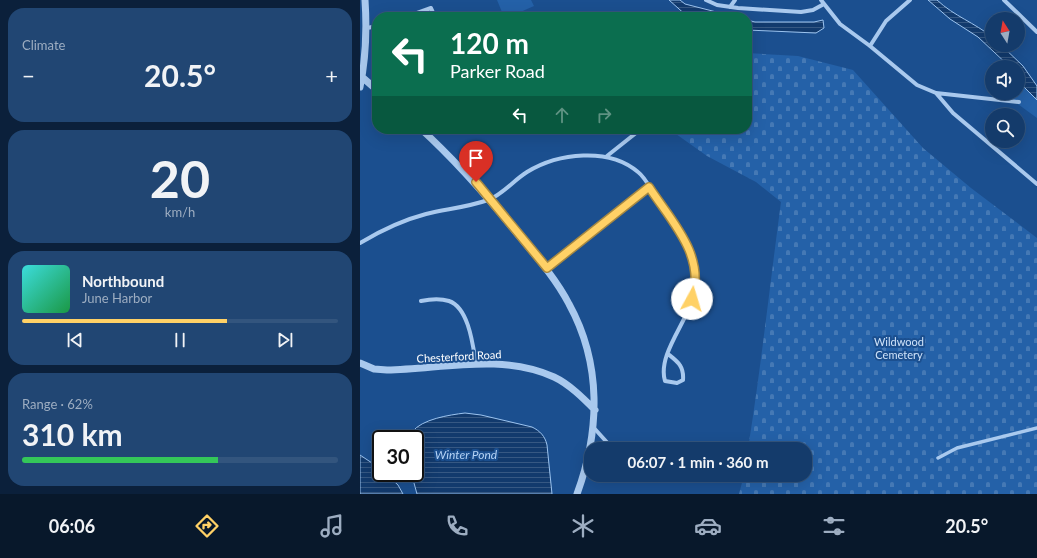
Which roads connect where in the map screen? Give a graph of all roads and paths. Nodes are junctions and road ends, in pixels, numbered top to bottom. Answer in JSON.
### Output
{"nodes":[{"id":1,"x":365,"y":0,"type":"edge"},
{"id":2,"x":706,"y":0,"type":"edge"},
{"id":3,"x":735,"y":0,"type":"edge"},
{"id":4,"x":910,"y":0,"type":"edge"},
{"id":5,"x":1004,"y":0,"type":"edge"},
{"id":6,"x":823,"y":2,"type":"edge"},
{"id":7,"x":730,"y":7,"type":"junction"},
{"id":8,"x":420,"y":12,"type":"edge"},
{"id":9,"x":433,"y":12,"type":"edge"},
{"id":10,"x":372,"y":27,"type":"edge"},
{"id":11,"x":367,"y":28,"type":"junction"},
{"id":12,"x":1037,"y":32,"type":"edge"},
{"id":13,"x":870,"y":46,"type":"junction"},
{"id":14,"x":362,"y":77,"type":"junction"},
{"id":15,"x":372,"y":86,"type":"edge"},
{"id":16,"x":360,"y":87,"type":"edge"},
{"id":17,"x":936,"y":93,"type":"junction"},
{"id":18,"x":1019,"y":102,"type":"dead end"},
{"id":19,"x":427,"y":134,"type":"edge"},
{"id":20,"x":635,"y":134,"type":"edge"},
{"id":21,"x":607,"y":156,"type":"junction"},
{"id":22,"x":1037,"y":184,"type":"edge"},
{"id":23,"x":649,"y":187,"type":"junction"},
{"id":24,"x":490,"y":200,"type":"junction"},
{"id":25,"x":360,"y":243,"type":"edge"},
{"id":26,"x":547,"y":268,"type":"junction"},
{"id":27,"x":421,"y":301,"type":"dead end"},
{"id":28,"x":668,"y":354,"type":"junction"},
{"id":29,"x":360,"y":363,"type":"edge"},
{"id":30,"x":476,"y":364,"type":"junction"},
{"id":31,"x":594,"y":410,"type":"junction"},
{"id":32,"x":594,"y":428,"type":"junction"},
{"id":33,"x":1037,"y":428,"type":"edge"},
{"id":34,"x":592,"y":442,"type":"edge"},
{"id":35,"x":607,"y":442,"type":"edge"},
{"id":36,"x":938,"y":458,"type":"dead end"},
{"id":37,"x":584,"y":474,"type":"edge"},
{"id":38,"x":577,"y":494,"type":"edge"}],
"edges":[{"from":1,"to":11,"type":"street"},
{"from":2,"to":7,"type":"street"},
{"from":3,"to":7,"type":"street"},
{"from":4,"to":13,"type":"street"},
{"from":5,"to":12,"type":"street"},
{"from":6,"to":7,"type":"street"},
{"from":6,"to":13,"type":"street"},
{"from":8,"to":9,"type":"street"},
{"from":10,"to":11,"type":"street"},
{"from":11,"to":14,"type":"street"},
{"from":13,"to":17,"type":"street"},
{"from":14,"to":15,"type":"street"},
{"from":14,"to":16,"type":"street"},
{"from":17,"to":18,"type":"street"},
{"from":17,"to":22,"type":"street"},
{"from":19,"to":24,"type":"street"},
{"from":20,"to":21,"type":"street"},
{"from":21,"to":23,"type":"street"},
{"from":21,"to":24,"type":"street"},
{"from":23,"to":26,"type":"street"},
{"from":23,"to":28,"type":"street"},
{"from":24,"to":25,"type":"street"},
{"from":24,"to":26,"type":"street"},
{"from":26,"to":31,"type":"street"},
{"from":27,"to":30,"type":"street"},
{"from":28,"to":28,"type":"street"},
{"from":29,"to":30,"type":"street","name":"Chesterford Road"},
{"from":30,"to":31,"type":"street","name":"Chesterford Road"},
{"from":31,"to":32,"type":"street"},
{"from":32,"to":34,"type":"street"},
{"from":32,"to":35,"type":"street"},
{"from":33,"to":36,"type":"street"},
{"from":37,"to":38,"type":"street"}]}
